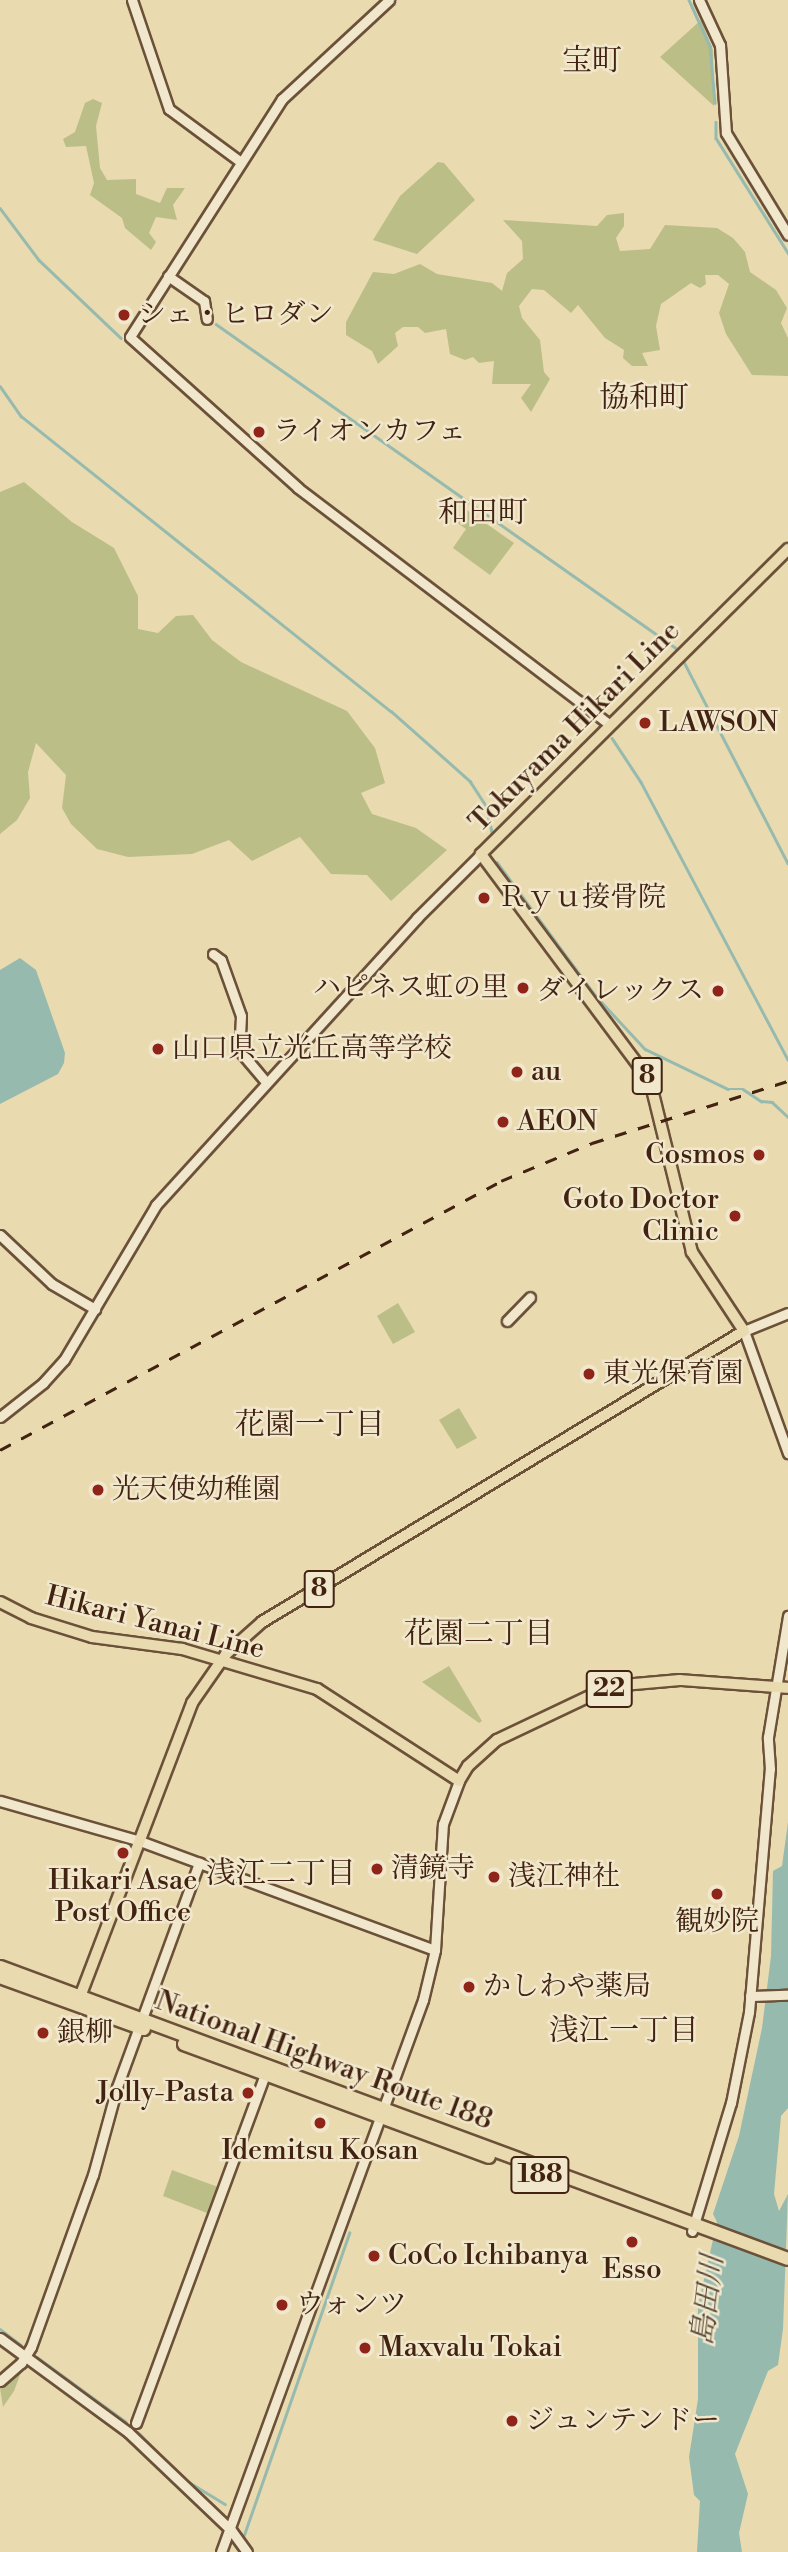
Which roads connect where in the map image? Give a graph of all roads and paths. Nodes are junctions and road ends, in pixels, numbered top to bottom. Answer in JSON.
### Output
{"nodes":[{"id":1,"x":132,"y":0,"type":"edge"},
{"id":2,"x":389,"y":0,"type":"edge"},
{"id":3,"x":699,"y":0,"type":"edge"},
{"id":4,"x":241,"y":162,"type":"junction"},
{"id":5,"x":788,"y":235,"type":"edge"},
{"id":6,"x":169,"y":276,"type":"junction"},
{"id":7,"x":207,"y":319,"type":"dead end"},
{"id":8,"x":788,"y":549,"type":"edge"},
{"id":9,"x":609,"y":724,"type":"junction"},
{"id":10,"x":481,"y":855,"type":"junction"},
{"id":11,"x":213,"y":954,"type":"dead end"},
{"id":12,"x":266,"y":1082,"type":"junction"},
{"id":13,"x":0,"y":1235,"type":"edge"},
{"id":14,"x":530,"y":1297,"type":"dead end"},
{"id":15,"x":95,"y":1309,"type":"junction"},
{"id":16,"x":788,"y":1313,"type":"edge"},
{"id":17,"x":507,"y":1321,"type":"dead end"},
{"id":18,"x":744,"y":1331,"type":"junction"},
{"id":19,"x":0,"y":1417,"type":"edge"},
{"id":20,"x":788,"y":1453,"type":"edge"},
{"id":21,"x":0,"y":1602,"type":"edge"},
{"id":22,"x":788,"y":1616,"type":"edge"},
{"id":23,"x":221,"y":1660,"type":"junction"},
{"id":24,"x":784,"y":1688,"type":"edge"},
{"id":25,"x":459,"y":1781,"type":"junction"},
{"id":26,"x":0,"y":1801,"type":"edge"},
{"id":27,"x":140,"y":1841,"type":"junction"},
{"id":28,"x":199,"y":1863,"type":"junction"},
{"id":29,"x":435,"y":1950,"type":"junction"},
{"id":30,"x":0,"y":1967,"type":"edge"},
{"id":31,"x":0,"y":1977,"type":"edge"},
{"id":32,"x":754,"y":1995,"type":"junction"},
{"id":33,"x":788,"y":1995,"type":"edge"},
{"id":34,"x":79,"y":2001,"type":"junction"},
{"id":35,"x":140,"y":2023,"type":"junction"},
{"id":36,"x":265,"y":2074,"type":"junction"},
{"id":37,"x":383,"y":2113,"type":"junction"},
{"id":38,"x":697,"y":2229,"type":"junction"},
{"id":39,"x":788,"y":2259,"type":"edge"},
{"id":40,"x":788,"y":2266,"type":"edge"},
{"id":41,"x":0,"y":2338,"type":"edge"},
{"id":42,"x":26,"y":2357,"type":"junction"},
{"id":43,"x":0,"y":2381,"type":"edge"},
{"id":44,"x":136,"y":2423,"type":"dead end"},
{"id":45,"x":230,"y":2530,"type":"junction"},
{"id":46,"x":221,"y":2552,"type":"edge"},
{"id":47,"x":247,"y":2552,"type":"edge"}],
"edges":[{"from":1,"to":4,"type":"street"},
{"from":2,"to":4,"type":"street"},
{"from":3,"to":5,"type":"street"},
{"from":4,"to":6,"type":"street"},
{"from":6,"to":7,"type":"street"},
{"from":6,"to":9,"type":"street"},
{"from":8,"to":9,"type":"main road","name":"Tokuyama Hikari Line"},
{"from":9,"to":10,"type":"main road","name":"Tokuyama Hikari Line"},
{"from":10,"to":12,"type":"street"},
{"from":10,"to":18,"type":"main road","name":"Tokuyama Hikari Line","number":"8"},
{"from":11,"to":12,"type":"street"},
{"from":12,"to":15,"type":"street"},
{"from":13,"to":15,"type":"street"},
{"from":14,"to":17,"type":"street"},
{"from":15,"to":19,"type":"street"},
{"from":16,"to":18,"type":"street"},
{"from":18,"to":20,"type":"street"},
{"from":18,"to":23,"type":"main road","number":"8"},
{"from":21,"to":23,"type":"main road","name":"Hikari Yanai Line"},
{"from":22,"to":24,"type":"street"},
{"from":23,"to":25,"type":"main road","name":"Hikari Yanai Line"},
{"from":23,"to":27,"type":"main road","number":"8"},
{"from":24,"to":25,"type":"main road","number":"22"},
{"from":24,"to":32,"type":"street"},
{"from":25,"to":29,"type":"street"},
{"from":26,"to":27,"type":"street"},
{"from":27,"to":28,"type":"street"},
{"from":27,"to":34,"type":"main road","number":"8"},
{"from":28,"to":29,"type":"street"},
{"from":28,"to":35,"type":"street"},
{"from":29,"to":37,"type":"street"},
{"from":30,"to":34,"type":"highway","name":"National Highway Route 188","number":"188"},
{"from":31,"to":34,"type":"highway","name":"National Highway Route 188","number":"188"},
{"from":32,"to":33,"type":"street"},
{"from":32,"to":38,"type":"street"},
{"from":34,"to":35,"type":"highway","name":"National Highway Route 188","number":"188"},
{"from":35,"to":36,"type":"highway","name":"National Highway Route 188","number":"188"},
{"from":35,"to":37,"type":"highway","name":"National Highway Route 188","number":"188"},
{"from":35,"to":42,"type":"street"},
{"from":36,"to":37,"type":"highway","name":"National Highway Route 188","number":"188"},
{"from":36,"to":44,"type":"street"},
{"from":37,"to":38,"type":"highway","name":"National Highway Route 188","number":"188"},
{"from":37,"to":45,"type":"street"},
{"from":38,"to":39,"type":"highway","name":"National Highway Route 188","number":"188"},
{"from":38,"to":40,"type":"highway","name":"National Highway Route 188","number":"188"},
{"from":41,"to":42,"type":"street"},
{"from":42,"to":43,"type":"street"},
{"from":42,"to":45,"type":"street"},
{"from":45,"to":46,"type":"street"},
{"from":45,"to":47,"type":"street"}]}
